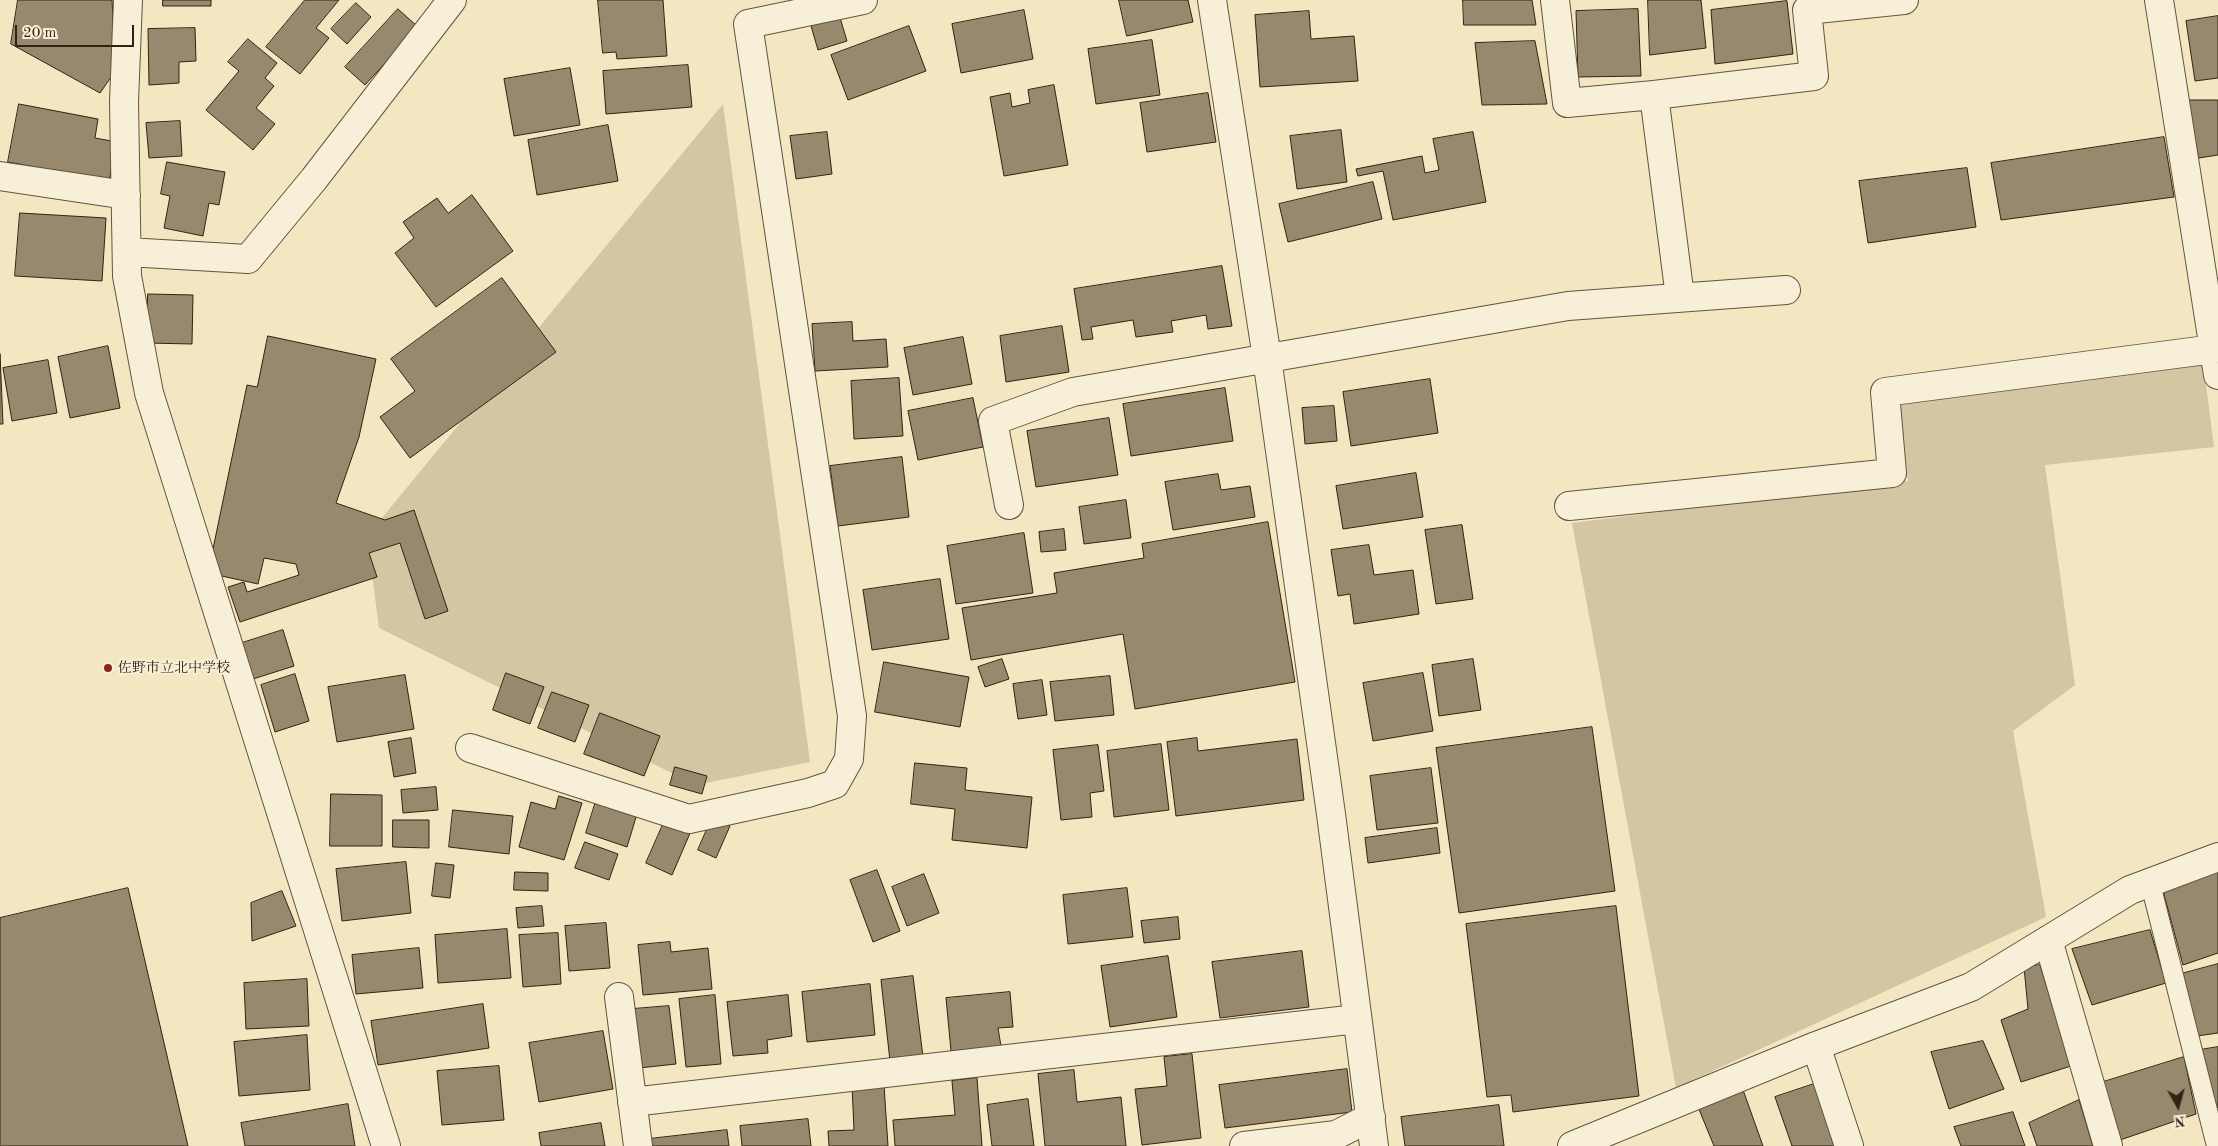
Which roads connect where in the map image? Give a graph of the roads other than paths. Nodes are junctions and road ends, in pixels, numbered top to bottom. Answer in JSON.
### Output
{"nodes":[{"id":1,"x":128,"y":0,"type":"edge"},
{"id":2,"x":452,"y":0,"type":"edge"},
{"id":3,"x":863,"y":0,"type":"edge"},
{"id":4,"x":1212,"y":0,"type":"edge"},
{"id":5,"x":1555,"y":0,"type":"edge"},
{"id":6,"x":1904,"y":0,"type":"edge"},
{"id":7,"x":2159,"y":0,"type":"edge"},
{"id":8,"x":1807,"y":5,"type":"edge"},
{"id":9,"x":1654,"y":95,"type":"junction"},
{"id":10,"x":0,"y":176,"type":"edge"},
{"id":11,"x":126,"y":195,"type":"junction"},
{"id":12,"x":127,"y":252,"type":"junction"},
{"id":13,"x":1786,"y":290,"type":"dead end"},
{"id":14,"x":1680,"y":297,"type":"junction"},
{"id":15,"x":2214,"y":349,"type":"junction"},
{"id":16,"x":1267,"y":358,"type":"junction"},
{"id":17,"x":2218,"y":376,"type":"edge"},
{"id":18,"x":1009,"y":505,"type":"dead end"},
{"id":19,"x":1569,"y":506,"type":"dead end"},
{"id":20,"x":470,"y":748,"type":"dead end"},
{"id":21,"x":2218,"y":857,"type":"edge"},
{"id":22,"x":2150,"y":882,"type":"junction"},
{"id":23,"x":2048,"y":940,"type":"junction"},
{"id":24,"x":619,"y":997,"type":"dead end"},
{"id":25,"x":1357,"y":1019,"type":"junction"},
{"id":26,"x":1816,"y":1046,"type":"junction"},
{"id":27,"x":632,"y":1102,"type":"junction"},
{"id":28,"x":1371,"y":1117,"type":"junction"},
{"id":29,"x":2216,"y":1144,"type":"dead end"},
{"id":30,"x":386,"y":1146,"type":"edge"},
{"id":31,"x":638,"y":1146,"type":"edge"},
{"id":32,"x":1244,"y":1146,"type":"edge"},
{"id":33,"x":1374,"y":1146,"type":"edge"},
{"id":34,"x":1572,"y":1146,"type":"edge"},
{"id":35,"x":1849,"y":1146,"type":"edge"},
{"id":36,"x":2108,"y":1146,"type":"edge"}],
"edges":[{"from":1,"to":11,"type":"street"},
{"from":2,"to":12,"type":"street"},
{"from":3,"to":20,"type":"street"},
{"from":4,"to":16,"type":"street"},
{"from":5,"to":9,"type":"street"},
{"from":6,"to":8,"type":"street"},
{"from":7,"to":15,"type":"street"},
{"from":8,"to":9,"type":"street"},
{"from":9,"to":14,"type":"street"},
{"from":10,"to":11,"type":"street"},
{"from":11,"to":12,"type":"street"},
{"from":12,"to":30,"type":"street"},
{"from":13,"to":14,"type":"street"},
{"from":14,"to":16,"type":"street"},
{"from":15,"to":17,"type":"street"},
{"from":15,"to":19,"type":"street"},
{"from":16,"to":18,"type":"street"},
{"from":16,"to":25,"type":"street"},
{"from":21,"to":22,"type":"street"},
{"from":22,"to":23,"type":"street"},
{"from":22,"to":29,"type":"lane"},
{"from":23,"to":26,"type":"street"},
{"from":23,"to":36,"type":"street"},
{"from":24,"to":27,"type":"street"},
{"from":25,"to":27,"type":"street"},
{"from":25,"to":28,"type":"street"},
{"from":26,"to":34,"type":"street"},
{"from":26,"to":35,"type":"street"},
{"from":27,"to":31,"type":"street"},
{"from":28,"to":32,"type":"street"},
{"from":28,"to":33,"type":"street"}]}
